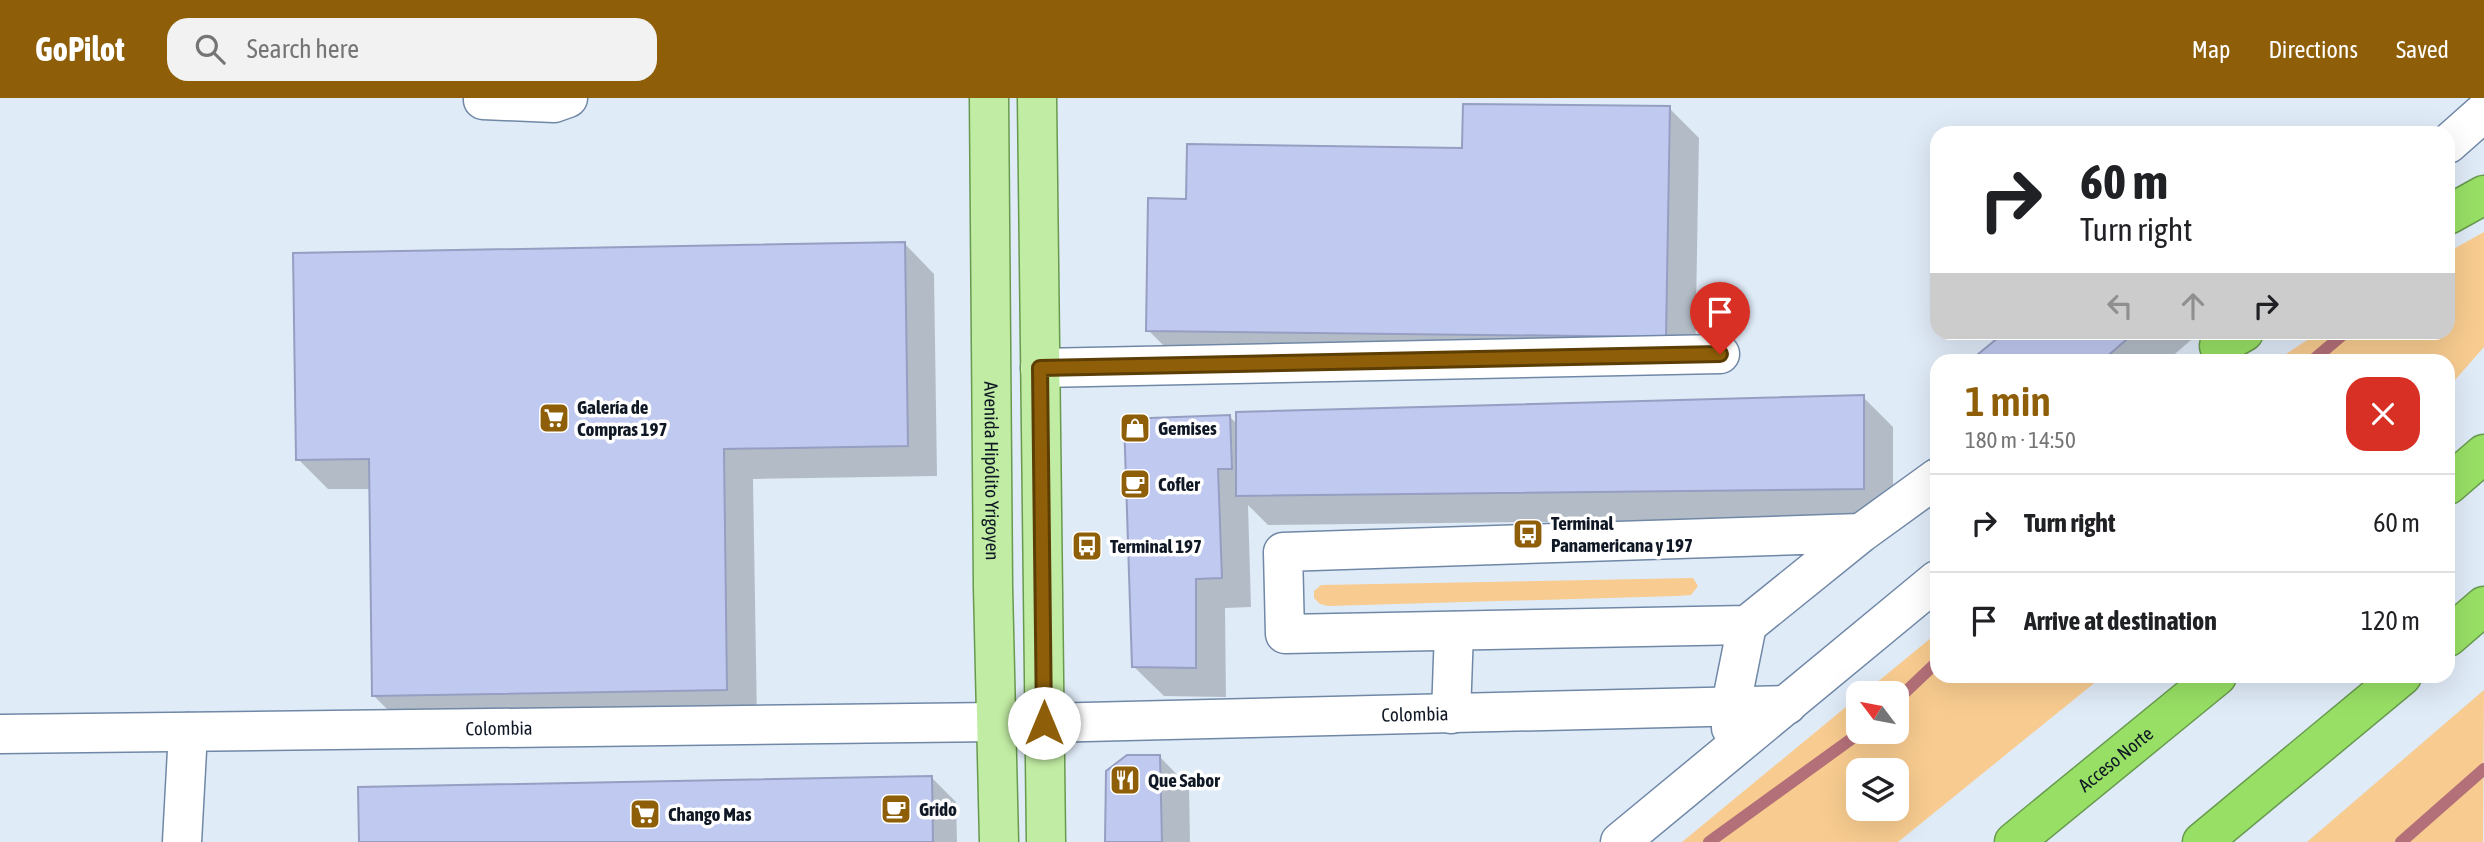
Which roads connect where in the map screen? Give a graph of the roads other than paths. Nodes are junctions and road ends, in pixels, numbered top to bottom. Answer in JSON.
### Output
{"nodes":[{"id":1,"x":568,"y":98,"type":"edge"},
{"id":2,"x":989,"y":98,"type":"edge"},
{"id":3,"x":1037,"y":98,"type":"edge"},
{"id":4,"x":484,"y":100,"type":"edge"},
{"id":5,"x":2484,"y":112,"type":"edge"},
{"id":6,"x":2455,"y":138,"type":"edge"},
{"id":7,"x":2484,"y":195,"type":"edge"},
{"id":8,"x":2455,"y":211,"type":"edge"},
{"id":9,"x":1720,"y":354,"type":"dead end"},
{"id":10,"x":1040,"y":368,"type":"junction"},
{"id":11,"x":2484,"y":454,"type":"edge"},
{"id":12,"x":2455,"y":479,"type":"edge"},
{"id":13,"x":1930,"y":483,"type":"edge"},
{"id":14,"x":1861,"y":533,"type":"junction"},
{"id":15,"x":1930,"y":586,"type":"edge"},
{"id":16,"x":2484,"y":606,"type":"edge"},
{"id":17,"x":1747,"y":625,"type":"junction"},
{"id":18,"x":1454,"y":631,"type":"junction"},
{"id":19,"x":2455,"y":631,"type":"edge"},
{"id":20,"x":2208,"y":683,"type":"edge"},
{"id":21,"x":2394,"y":683,"type":"edge"},
{"id":22,"x":1731,"y":705,"type":"junction"},
{"id":23,"x":1787,"y":705,"type":"junction"},
{"id":24,"x":1451,"y":713,"type":"junction"},
{"id":25,"x":997,"y":722,"type":"junction"},
{"id":26,"x":1044,"y":723,"type":"junction"},
{"id":27,"x":188,"y":732,"type":"junction"},
{"id":28,"x":0,"y":734,"type":"edge"},
{"id":29,"x":1730,"y":751,"type":"junction"},
{"id":30,"x":182,"y":842,"type":"edge"},
{"id":31,"x":999,"y":842,"type":"edge"},
{"id":32,"x":1046,"y":842,"type":"edge"},
{"id":33,"x":1620,"y":842,"type":"edge"},
{"id":34,"x":2014,"y":842,"type":"edge"},
{"id":35,"x":2202,"y":842,"type":"edge"}],
"edges":[{"from":1,"to":4,"type":"street"},
{"from":2,"to":25,"type":"main road","name":"Avenida Hipólito Yrigoyen"},
{"from":3,"to":10,"type":"main road"},
{"from":5,"to":6,"type":"street"},
{"from":7,"to":8,"type":"highway"},
{"from":9,"to":10,"type":"street"},
{"from":10,"to":26,"type":"main road"},
{"from":11,"to":12,"type":"highway"},
{"from":13,"to":14,"type":"street"},
{"from":14,"to":17,"type":"street"},
{"from":14,"to":18,"type":"street"},
{"from":15,"to":23,"type":"street"},
{"from":16,"to":19,"type":"highway"},
{"from":17,"to":18,"type":"street"},
{"from":17,"to":22,"type":"street"},
{"from":18,"to":24,"type":"street"},
{"from":20,"to":34,"type":"highway","name":"Acceso Norte"},
{"from":21,"to":35,"type":"highway"},
{"from":22,"to":23,"type":"street","name":"Colombia"},
{"from":22,"to":24,"type":"street","name":"Colombia"},
{"from":22,"to":29,"type":"street"},
{"from":23,"to":29,"type":"street"},
{"from":24,"to":26,"type":"street","name":"Colombia"},
{"from":25,"to":27,"type":"street","name":"Colombia"},
{"from":25,"to":31,"type":"main road","name":"Avenida Hipólito Yrigoyen"},
{"from":26,"to":32,"type":"main road"},
{"from":27,"to":28,"type":"street","name":"Colombia"},
{"from":27,"to":30,"type":"street"},
{"from":29,"to":33,"type":"street"}]}
